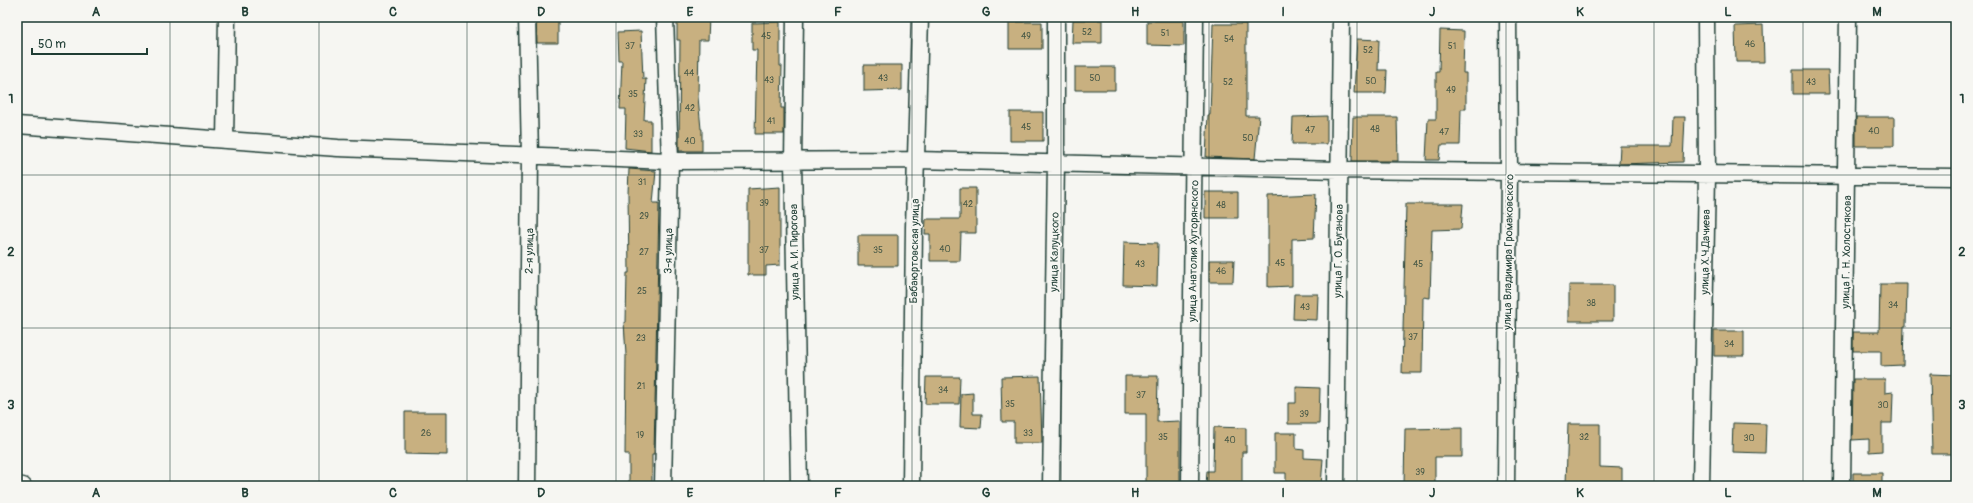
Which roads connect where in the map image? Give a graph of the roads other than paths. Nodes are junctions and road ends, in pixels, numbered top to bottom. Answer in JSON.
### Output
{"nodes":[{"id":1,"x":227,"y":17,"type":"edge"},
{"id":2,"x":527,"y":17,"type":"edge"},
{"id":3,"x":665,"y":17,"type":"edge"},
{"id":4,"x":795,"y":17,"type":"edge"},
{"id":5,"x":920,"y":17,"type":"edge"},
{"id":6,"x":1056,"y":17,"type":"edge"},
{"id":7,"x":1195,"y":17,"type":"edge"},
{"id":8,"x":1341,"y":17,"type":"edge"},
{"id":9,"x":1508,"y":17,"type":"edge"},
{"id":10,"x":1706,"y":17,"type":"edge"},
{"id":11,"x":1848,"y":17,"type":"edge"},
{"id":12,"x":17,"y":125,"type":"edge"},
{"id":13,"x":225,"y":140,"type":"junction"},
{"id":14,"x":530,"y":156,"type":"junction"},
{"id":15,"x":916,"y":160,"type":"junction"},
{"id":16,"x":670,"y":161,"type":"junction"},
{"id":17,"x":793,"y":161,"type":"junction"},
{"id":18,"x":1056,"y":163,"type":"junction"},
{"id":19,"x":1194,"y":166,"type":"junction"},
{"id":20,"x":1339,"y":170,"type":"junction"},
{"id":21,"x":1509,"y":172,"type":"junction"},
{"id":22,"x":1707,"y":175,"type":"junction"},
{"id":23,"x":1847,"y":177,"type":"junction"},
{"id":24,"x":1956,"y":178,"type":"edge"},
{"id":25,"x":17,"y":485,"type":"edge"},
{"id":26,"x":23,"y":486,"type":"edge"},
{"id":27,"x":527,"y":486,"type":"edge"},
{"id":28,"x":663,"y":486,"type":"edge"},
{"id":29,"x":799,"y":486,"type":"edge"},
{"id":30,"x":911,"y":486,"type":"edge"},
{"id":31,"x":1051,"y":486,"type":"edge"},
{"id":32,"x":1190,"y":486,"type":"edge"},
{"id":33,"x":1336,"y":486,"type":"edge"},
{"id":34,"x":1506,"y":486,"type":"edge"},
{"id":35,"x":1701,"y":486,"type":"edge"},
{"id":36,"x":1842,"y":486,"type":"edge"}],
"edges":[{"from":1,"to":13,"type":"street"},
{"from":2,"to":14,"type":"street","name":"2-я улица"},
{"from":3,"to":16,"type":"street","name":"3-я улица"},
{"from":4,"to":17,"type":"street","name":"улица А. И. Пирогова"},
{"from":5,"to":15,"type":"street","name":"Бабаюртовская улица"},
{"from":6,"to":18,"type":"street","name":"улица Калуцкого"},
{"from":7,"to":19,"type":"street","name":"улица Анатолия Хуторянского"},
{"from":8,"to":20,"type":"street","name":"улица Г. О. Буганова"},
{"from":9,"to":21,"type":"street","name":"улица Владимира Громаковского"},
{"from":10,"to":22,"type":"street","name":"улица Х.Ч.Дачиева"},
{"from":11,"to":23,"type":"street","name":"улица Г. Н. Холостякова"},
{"from":12,"to":13,"type":"street"},
{"from":13,"to":14,"type":"street"},
{"from":14,"to":16,"type":"street"},
{"from":14,"to":27,"type":"street","name":"2-я улица"},
{"from":15,"to":17,"type":"street"},
{"from":15,"to":18,"type":"street"},
{"from":15,"to":30,"type":"street","name":"Бабаюртовская улица"},
{"from":16,"to":17,"type":"street"},
{"from":16,"to":28,"type":"street","name":"3-я улица"},
{"from":17,"to":29,"type":"street","name":"улица А. И. Пирогова"},
{"from":18,"to":19,"type":"street"},
{"from":18,"to":31,"type":"street","name":"улица Калуцкого"},
{"from":19,"to":20,"type":"street"},
{"from":19,"to":32,"type":"street","name":"улица Анатолия Хуторянского"},
{"from":20,"to":21,"type":"street"},
{"from":20,"to":33,"type":"street","name":"улица Г. О. Буганова"},
{"from":21,"to":22,"type":"street"},
{"from":21,"to":34,"type":"street","name":"улица Владимира Громаковского"},
{"from":22,"to":23,"type":"street"},
{"from":22,"to":35,"type":"street","name":"улица Х.Ч.Дачиева"},
{"from":23,"to":24,"type":"street"},
{"from":23,"to":36,"type":"street","name":"улица Г. Н. Холостякова"},
{"from":25,"to":26,"type":"street"}]}
